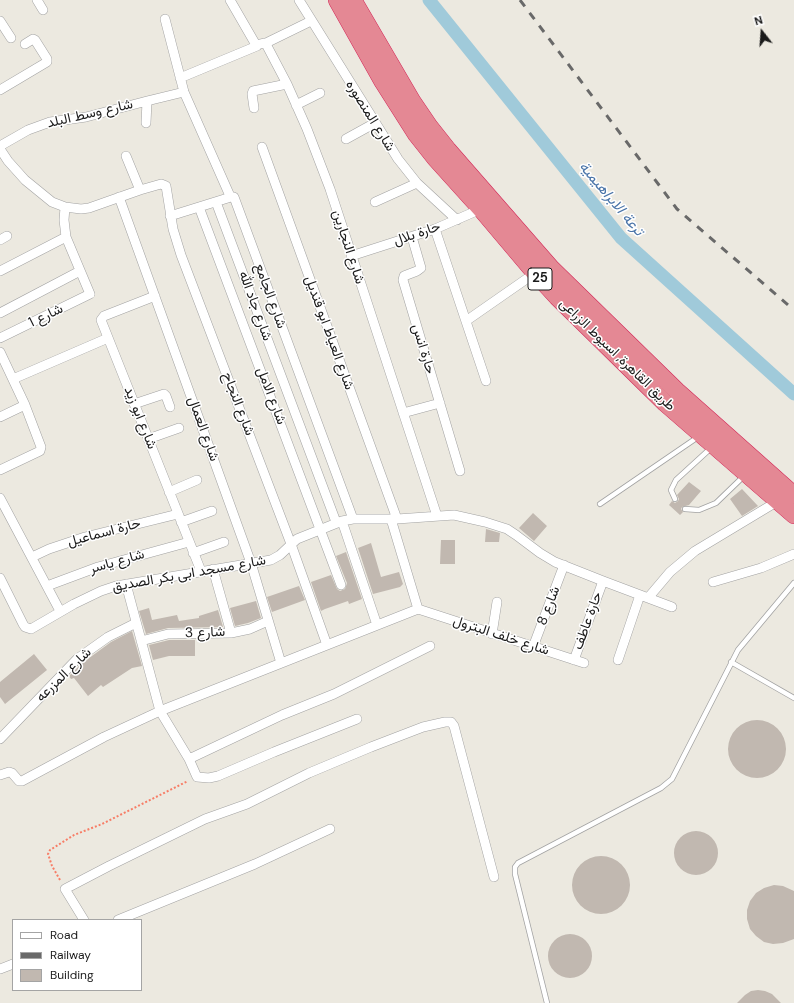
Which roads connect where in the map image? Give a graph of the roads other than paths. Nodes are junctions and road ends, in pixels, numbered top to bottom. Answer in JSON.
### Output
{"nodes":[{"id":1,"x":37,"y":0,"type":"edge"},
{"id":2,"x":230,"y":0,"type":"edge"},
{"id":3,"x":298,"y":0,"type":"edge"},
{"id":4,"x":336,"y":0,"type":"edge"},
{"id":5,"x":353,"y":0,"type":"edge"},
{"id":6,"x":43,"y":10,"type":"dead end"},
{"id":7,"x":166,"y":18,"type":"dead end"},
{"id":8,"x":0,"y":21,"type":"edge"},
{"id":9,"x":311,"y":21,"type":"junction"},
{"id":10,"x":11,"y":38,"type":"dead end"},
{"id":11,"x":25,"y":44,"type":"dead end"},
{"id":12,"x":261,"y":44,"type":"junction"},
{"id":13,"x":180,"y":78,"type":"junction"},
{"id":14,"x":287,"y":84,"type":"junction"},
{"id":15,"x":0,"y":90,"type":"edge"},
{"id":16,"x":184,"y":92,"type":"junction"},
{"id":17,"x":320,"y":93,"type":"dead end"},
{"id":18,"x":147,"y":101,"type":"junction"},
{"id":19,"x":296,"y":105,"type":"junction"},
{"id":20,"x":254,"y":108,"type":"dead end"},
{"id":21,"x":146,"y":123,"type":"dead end"},
{"id":22,"x":375,"y":123,"type":"junction"},
{"id":23,"x":346,"y":139,"type":"dead end"},
{"id":24,"x":0,"y":146,"type":"edge"},
{"id":25,"x":262,"y":147,"type":"dead end"},
{"id":26,"x":0,"y":149,"type":"edge"},
{"id":27,"x":126,"y":156,"type":"dead end"},
{"id":28,"x":8,"y":161,"type":"junction"},
{"id":29,"x":0,"y":166,"type":"edge"},
{"id":30,"x":417,"y":183,"type":"junction"},
{"id":31,"x":140,"y":190,"type":"junction"},
{"id":32,"x":119,"y":197,"type":"junction"},
{"id":33,"x":231,"y":197,"type":"junction"},
{"id":34,"x":216,"y":202,"type":"junction"},
{"id":35,"x":375,"y":202,"type":"dead end"},
{"id":36,"x":65,"y":207,"type":"junction"},
{"id":37,"x":199,"y":207,"type":"junction"},
{"id":38,"x":481,"y":209,"type":"junction"},
{"id":39,"x":170,"y":216,"type":"junction"},
{"id":40,"x":457,"y":220,"type":"junction"},
{"id":41,"x":435,"y":229,"type":"junction"},
{"id":42,"x":66,"y":237,"type":"junction"},
{"id":43,"x":412,"y":237,"type":"junction"},
{"id":44,"x":351,"y":256,"type":"junction"},
{"id":45,"x":0,"y":271,"type":"edge"},
{"id":46,"x":80,"y":271,"type":"junction"},
{"id":47,"x":535,"y":273,"type":"junction"},
{"id":48,"x":155,"y":296,"type":"junction"},
{"id":49,"x":0,"y":313,"type":"edge"},
{"id":50,"x":466,"y":322,"type":"junction"},
{"id":51,"x":0,"y":338,"type":"edge"},
{"id":52,"x":108,"y":338,"type":"junction"},
{"id":53,"x":0,"y":352,"type":"edge"},
{"id":54,"x":0,"y":375,"type":"edge"},
{"id":55,"x":11,"y":375,"type":"junction"},
{"id":56,"x":486,"y":381,"type":"dead end"},
{"id":57,"x":440,"y":403,"type":"junction"},
{"id":58,"x":134,"y":404,"type":"junction"},
{"id":59,"x":25,"y":405,"type":"junction"},
{"id":60,"x":170,"y":407,"type":"dead end"},
{"id":61,"x":403,"y":413,"type":"junction"},
{"id":62,"x":0,"y":418,"type":"edge"},
{"id":63,"x":179,"y":428,"type":"dead end"},
{"id":64,"x":148,"y":439,"type":"junction"},
{"id":65,"x":708,"y":440,"type":"junction"},
{"id":66,"x":752,"y":468,"type":"junction"},
{"id":67,"x":0,"y":470,"type":"edge"},
{"id":68,"x":460,"y":471,"type":"dead end"},
{"id":69,"x":197,"y":480,"type":"dead end"},
{"id":70,"x":169,"y":492,"type":"junction"},
{"id":71,"x":794,"y":495,"type":"edge"},
{"id":72,"x":0,"y":498,"type":"edge"},
{"id":73,"x":675,"y":498,"type":"dead end"},
{"id":74,"x":778,"y":501,"type":"junction"},
{"id":75,"x":600,"y":504,"type":"dead end"},
{"id":76,"x":685,"y":509,"type":"dead end"},
{"id":77,"x":212,"y":511,"type":"dead end"},
{"id":78,"x":794,"y":515,"type":"edge"},
{"id":79,"x":437,"y":516,"type":"junction"},
{"id":80,"x":179,"y":518,"type":"junction"},
{"id":81,"x":353,"y":519,"type":"junction"},
{"id":82,"x":394,"y":519,"type":"junction"},
{"id":83,"x":339,"y":521,"type":"junction"},
{"id":84,"x":321,"y":528,"type":"junction"},
{"id":85,"x":189,"y":542,"type":"junction"},
{"id":86,"x":224,"y":542,"type":"dead end"},
{"id":87,"x":291,"y":544,"type":"junction"},
{"id":88,"x":193,"y":553,"type":"junction"},
{"id":89,"x":794,"y":554,"type":"edge"},
{"id":90,"x":32,"y":557,"type":"junction"},
{"id":91,"x":251,"y":563,"type":"junction"},
{"id":92,"x":564,"y":565,"type":"junction"},
{"id":93,"x":213,"y":569,"type":"junction"},
{"id":94,"x":201,"y":571,"type":"junction"},
{"id":95,"x":0,"y":578,"type":"edge"},
{"id":96,"x":603,"y":581,"type":"junction"},
{"id":97,"x":713,"y":582,"type":"dead end"},
{"id":98,"x":794,"y":583,"type":"edge"},
{"id":99,"x":126,"y":584,"type":"junction"},
{"id":100,"x":341,"y":585,"type":"dead end"},
{"id":101,"x":47,"y":586,"type":"junction"},
{"id":102,"x":644,"y":596,"type":"junction"},
{"id":103,"x":497,"y":602,"type":"dead end"},
{"id":104,"x":672,"y":607,"type":"dead end"},
{"id":105,"x":418,"y":609,"type":"junction"},
{"id":106,"x":60,"y":611,"type":"junction"},
{"id":107,"x":268,"y":621,"type":"junction"},
{"id":108,"x":136,"y":623,"type":"junction"},
{"id":109,"x":377,"y":625,"type":"junction"},
{"id":110,"x":231,"y":633,"type":"junction"},
{"id":111,"x":492,"y":634,"type":"junction"},
{"id":112,"x":141,"y":641,"type":"junction"},
{"id":113,"x":327,"y":645,"type":"junction"},
{"id":114,"x":430,"y":646,"type":"dead end"},
{"id":115,"x":533,"y":647,"type":"junction"},
{"id":116,"x":574,"y":660,"type":"junction"},
{"id":117,"x":618,"y":660,"type":"dead end"},
{"id":118,"x":731,"y":662,"type":"junction"},
{"id":119,"x":584,"y":663,"type":"dead end"},
{"id":120,"x":281,"y":664,"type":"junction"},
{"id":121,"x":794,"y":698,"type":"edge"},
{"id":122,"x":160,"y":711,"type":"junction"},
{"id":123,"x":357,"y":719,"type":"dead end"},
{"id":124,"x":0,"y":739,"type":"edge"},
{"id":125,"x":189,"y":759,"type":"junction"},
{"id":126,"x":0,"y":774,"type":"edge"},
{"id":127,"x":330,"y":829,"type":"dead end"},
{"id":128,"x":494,"y":877,"type":"dead end"},
{"id":129,"x":83,"y":919,"type":"edge"},
{"id":130,"x":120,"y":919,"type":"edge"},
{"id":131,"x":12,"y":964,"type":"edge"},
{"id":132,"x":0,"y":969,"type":"edge"},
{"id":133,"x":547,"y":1003,"type":"edge"}],
"edges":[{"from":1,"to":6,"type":"street"},
{"from":2,"to":12,"type":"street","name":"شارع النجارين"},
{"from":3,"to":9,"type":"street","name":"شارع المنصوره"},
{"from":4,"to":38,"type":"highway","name":"طريق القاهرة, اسيوط الزراعى","number":"25"},
{"from":5,"to":66,"type":"highway","name":"طريق القاهرة, اسيوط الزراعى","number":"25"},
{"from":7,"to":13,"type":"street","name":"شارع الجامع"},
{"from":8,"to":10,"type":"street"},
{"from":9,"to":12,"type":"street"},
{"from":9,"to":22,"type":"street","name":"شارع المنصوره"},
{"from":11,"to":15,"type":"street"},
{"from":12,"to":13,"type":"street"},
{"from":12,"to":14,"type":"street","name":"شارع النجارين"},
{"from":13,"to":16,"type":"street","name":"شارع الجامع"},
{"from":14,"to":19,"type":"street","name":"شارع النجارين"},
{"from":14,"to":20,"type":"street"},
{"from":16,"to":18,"type":"street","name":"شارع وسط البلد"},
{"from":16,"to":33,"type":"street","name":"شارع الجامع"},
{"from":17,"to":19,"type":"street"},
{"from":18,"to":21,"type":"street"},
{"from":18,"to":24,"type":"street","name":"شارع وسط البلد"},
{"from":19,"to":44,"type":"street","name":"شارع النجارين"},
{"from":22,"to":23,"type":"street"},
{"from":22,"to":30,"type":"street","name":"شارع المنصوره"},
{"from":25,"to":82,"type":"street","name":"شارع العياط ابو قنديل"},
{"from":26,"to":28,"type":"street"},
{"from":27,"to":31,"type":"street"},
{"from":28,"to":29,"type":"street"},
{"from":28,"to":36,"type":"street"},
{"from":30,"to":35,"type":"street"},
{"from":30,"to":40,"type":"street","name":"شارع المنصوره"},
{"from":31,"to":32,"type":"street"},
{"from":31,"to":39,"type":"street","name":"شارع النجاح"},
{"from":32,"to":36,"type":"street"},
{"from":32,"to":48,"type":"street","name":"شارع العمال"},
{"from":33,"to":34,"type":"street"},
{"from":33,"to":81,"type":"street","name":"شارع الجامع"},
{"from":34,"to":37,"type":"street"},
{"from":34,"to":83,"type":"street","name":"شارع جاد الله"},
{"from":36,"to":42,"type":"street"},
{"from":37,"to":39,"type":"street"},
{"from":37,"to":84,"type":"street","name":"شارع الامل"},
{"from":38,"to":40,"type":"street","name":"حارة بلال"},
{"from":38,"to":47,"type":"highway","name":"طريق القاهرة, اسيوط الزراعى","number":"25"},
{"from":39,"to":87,"type":"street","name":"شارع النجاح"},
{"from":40,"to":41,"type":"street","name":"حارة بلال"},
{"from":41,"to":43,"type":"street","name":"حارة بلال"},
{"from":41,"to":50,"type":"street"},
{"from":42,"to":45,"type":"street"},
{"from":42,"to":46,"type":"street"},
{"from":43,"to":44,"type":"street","name":"حارة بلال"},
{"from":43,"to":57,"type":"street","name":"حارة انس"},
{"from":44,"to":61,"type":"street","name":"شارع النجارين"},
{"from":46,"to":49,"type":"street"},
{"from":46,"to":51,"type":"street","name":"شارع 1"},
{"from":47,"to":50,"type":"street"},
{"from":47,"to":65,"type":"highway","name":"طريق القاهرة, اسيوط الزراعى","number":"25"},
{"from":48,"to":52,"type":"street","name":"شارع ابو زيد"},
{"from":48,"to":91,"type":"street","name":"شارع العمال"},
{"from":50,"to":56,"type":"street"},
{"from":52,"to":55,"type":"street"},
{"from":52,"to":58,"type":"street","name":"شارع ابو زيد"},
{"from":53,"to":55,"type":"street"},
{"from":54,"to":55,"type":"street"},
{"from":55,"to":59,"type":"street"},
{"from":57,"to":61,"type":"street"},
{"from":57,"to":68,"type":"street","name":"حارة انس"},
{"from":58,"to":60,"type":"street"},
{"from":58,"to":64,"type":"street","name":"شارع ابو زيد"},
{"from":59,"to":62,"type":"street"},
{"from":59,"to":67,"type":"street"},
{"from":61,"to":79,"type":"street","name":"شارع النجارين"},
{"from":63,"to":64,"type":"street"},
{"from":64,"to":70,"type":"street","name":"شارع ابو زيد"},
{"from":65,"to":66,"type":"highway","name":"طريق القاهرة, اسيوط الزراعى","number":"25"},
{"from":65,"to":73,"type":"lane"},
{"from":65,"to":75,"type":"lane"},
{"from":66,"to":71,"type":"highway","name":"طريق القاهرة, اسيوط الزراعى","number":"25"},
{"from":66,"to":74,"type":"highway","name":"طريق القاهرة, اسيوط الزراعى","number":"25"},
{"from":66,"to":76,"type":"lane"},
{"from":69,"to":70,"type":"street"},
{"from":70,"to":80,"type":"street","name":"شارع ابو زيد"},
{"from":72,"to":90,"type":"street"},
{"from":74,"to":78,"type":"highway","name":"طريق القاهرة, اسيوط الزراعى","number":"25"},
{"from":74,"to":102,"type":"street"},
{"from":77,"to":80,"type":"street","name":"حارة اسماعيل"},
{"from":79,"to":82,"type":"street","name":"شارع مسجد ابى بكر الصديق"},
{"from":79,"to":92,"type":"street","name":"شارع مسجد ابى بكر الصديق"},
{"from":80,"to":85,"type":"street","name":"شارع ابو زيد"},
{"from":80,"to":90,"type":"street","name":"حارة اسماعيل"},
{"from":81,"to":82,"type":"street","name":"شارع مسجد ابى بكر الصديق"},
{"from":81,"to":83,"type":"street","name":"شارع مسجد ابى بكر الصديق"},
{"from":82,"to":105,"type":"street","name":"شارع العياط ابو قنديل"},
{"from":83,"to":84,"type":"street","name":"شارع مسجد ابى بكر الصديق"},
{"from":83,"to":109,"type":"street","name":"شارع جاد الله"},
{"from":84,"to":87,"type":"street","name":"شارع مسجد ابى بكر الصديق"},
{"from":84,"to":100,"type":"street","name":"شارع الامل"},
{"from":85,"to":88,"type":"street","name":"شارع ابو زيد"},
{"from":85,"to":101,"type":"street","name":"شارع ياسر"},
{"from":86,"to":88,"type":"street"},
{"from":87,"to":91,"type":"street","name":"شارع مسجد ابى بكر الصديق"},
{"from":87,"to":113,"type":"street","name":"شارع النجاح"},
{"from":88,"to":94,"type":"street","name":"شارع ابو زيد"},
{"from":89,"to":97,"type":"street"},
{"from":90,"to":101,"type":"street"},
{"from":91,"to":93,"type":"street","name":"شارع مسجد ابى بكر الصديق"},
{"from":91,"to":107,"type":"street","name":"شارع العمال"},
{"from":92,"to":96,"type":"street","name":"شارع مسجد ابى بكر الصديق"},
{"from":92,"to":115,"type":"street","name":"شارع 8"},
{"from":93,"to":94,"type":"street","name":"شارع مسجد ابى بكر الصديق"},
{"from":93,"to":110,"type":"street"},
{"from":94,"to":99,"type":"street","name":"شارع مسجد ابى بكر الصديق"},
{"from":95,"to":106,"type":"street","name":"شارع مسجد ابى بكر الصديق"},
{"from":96,"to":102,"type":"street","name":"شارع مسجد ابى بكر الصديق"},
{"from":96,"to":116,"type":"street","name":"حارة عاطف"},
{"from":98,"to":118,"type":"lane"},
{"from":99,"to":106,"type":"street","name":"شارع مسجد ابى بكر الصديق"},
{"from":99,"to":108,"type":"street"},
{"from":101,"to":106,"type":"street"},
{"from":102,"to":104,"type":"street","name":"شارع مسجد ابى بكر الصديق"},
{"from":102,"to":117,"type":"street"},
{"from":103,"to":111,"type":"street"},
{"from":105,"to":109,"type":"street"},
{"from":105,"to":111,"type":"street","name":"شارع خلف البترول"},
{"from":107,"to":110,"type":"street","name":"شارع 3"},
{"from":107,"to":120,"type":"street","name":"شارع العمال"},
{"from":108,"to":112,"type":"street"},
{"from":108,"to":124,"type":"street","name":"شارع المزرعه"},
{"from":109,"to":113,"type":"street"},
{"from":110,"to":112,"type":"street","name":"شارع 3"},
{"from":111,"to":115,"type":"street","name":"شارع خلف البترول"},
{"from":112,"to":122,"type":"street"},
{"from":113,"to":120,"type":"street"},
{"from":114,"to":125,"type":"street"},
{"from":115,"to":116,"type":"street","name":"شارع خلف البترول"},
{"from":116,"to":119,"type":"street","name":"شارع خلف البترول"},
{"from":118,"to":121,"type":"lane"},
{"from":118,"to":133,"type":"lane"},
{"from":120,"to":122,"type":"street"},
{"from":122,"to":125,"type":"street"},
{"from":122,"to":126,"type":"street"},
{"from":123,"to":125,"type":"street"},
{"from":127,"to":130,"type":"street"},
{"from":128,"to":129,"type":"street"},
{"from":131,"to":132,"type":"street"}]}
